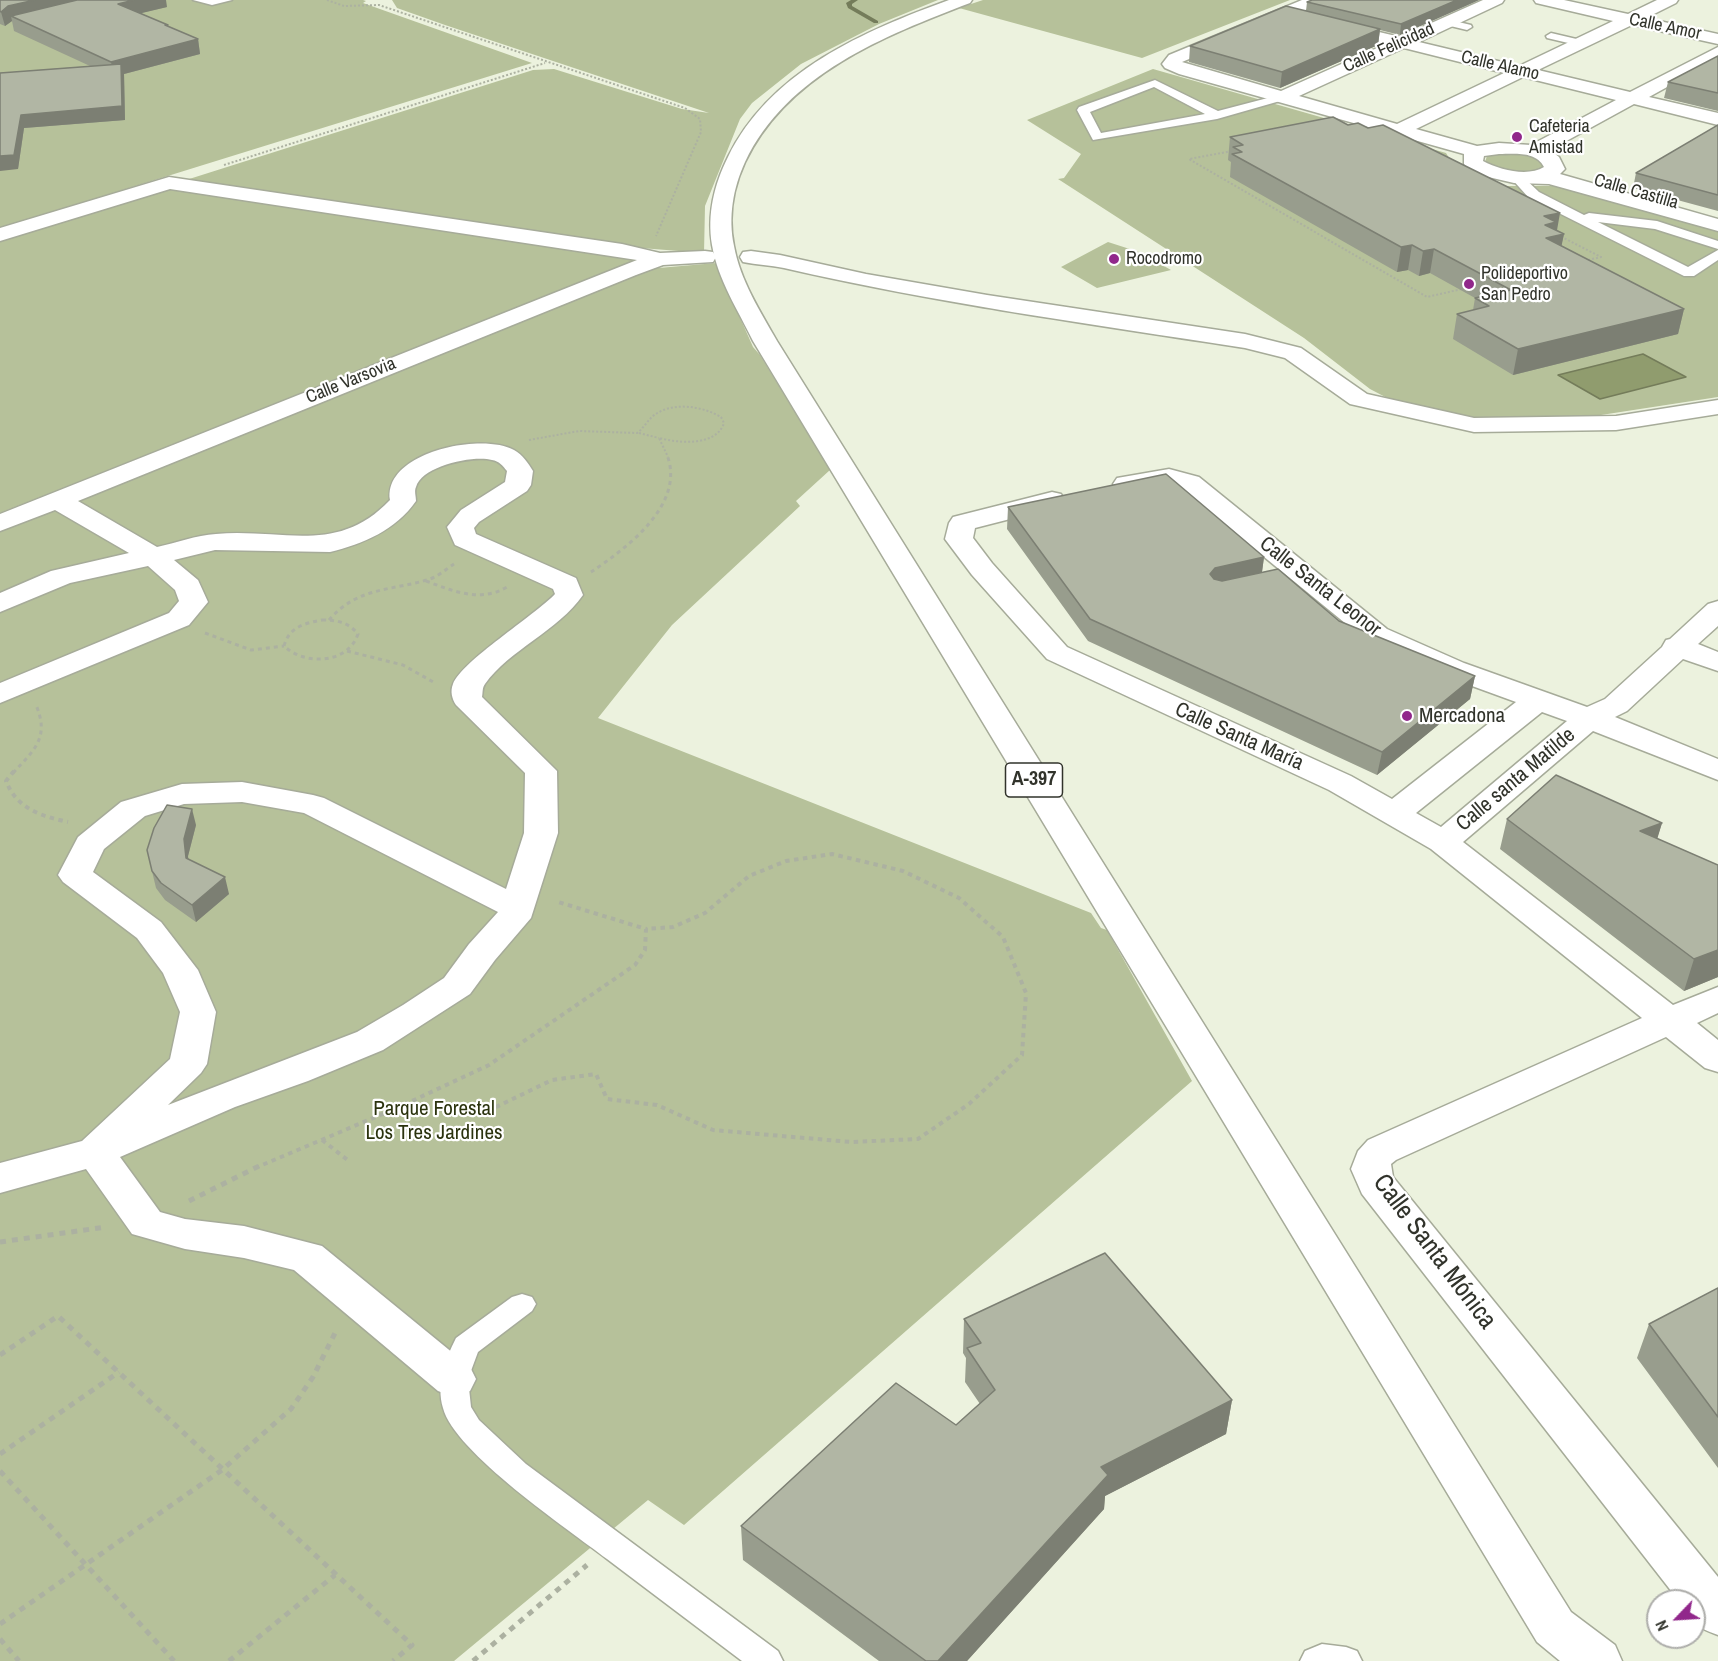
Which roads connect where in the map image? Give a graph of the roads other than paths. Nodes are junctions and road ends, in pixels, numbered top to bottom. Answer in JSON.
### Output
{"nodes":[{"id":1,"x":198,"y":0,"type":"edge"},
{"id":2,"x":226,"y":0,"type":"edge"},
{"id":3,"x":964,"y":0,"type":"edge"},
{"id":4,"x":1317,"y":0,"type":"edge"},
{"id":5,"x":1496,"y":0,"type":"edge"},
{"id":6,"x":1542,"y":0,"type":"edge"},
{"id":7,"x":1670,"y":0,"type":"edge"},
{"id":8,"x":1282,"y":14,"type":"junction"},
{"id":9,"x":1629,"y":19,"type":"junction"},
{"id":10,"x":1446,"y":22,"type":"junction"},
{"id":11,"x":1467,"y":27,"type":"dead end"},
{"id":12,"x":1551,"y":36,"type":"dead end"},
{"id":13,"x":1718,"y":39,"type":"edge"},
{"id":14,"x":1400,"y":42,"type":"junction"},
{"id":15,"x":1581,"y":43,"type":"junction"},
{"id":16,"x":1718,"y":52,"type":"edge"},
{"id":17,"x":1521,"y":71,"type":"junction"},
{"id":18,"x":1283,"y":97,"type":"junction"},
{"id":19,"x":1632,"y":98,"type":"junction"},
{"id":20,"x":1217,"y":115,"type":"junction"},
{"id":21,"x":1715,"y":127,"type":"edge"},
{"id":22,"x":1399,"y":130,"type":"junction"},
{"id":23,"x":1534,"y":151,"type":"junction"},
{"id":24,"x":1477,"y":152,"type":"junction"},
{"id":25,"x":1555,"y":165,"type":"junction"},
{"id":26,"x":1526,"y":177,"type":"junction"},
{"id":27,"x":1573,"y":215,"type":"junction"},
{"id":28,"x":1718,"y":215,"type":"edge"},
{"id":29,"x":1718,"y":225,"type":"edge"},
{"id":30,"x":0,"y":235,"type":"edge"},
{"id":31,"x":1718,"y":245,"type":"edge"},
{"id":32,"x":1718,"y":254,"type":"edge"},
{"id":33,"x":653,"y":257,"type":"junction"},
{"id":34,"x":705,"y":257,"type":"dead end"},
{"id":35,"x":751,"y":257,"type":"dead end"},
{"id":36,"x":1718,"y":407,"type":"edge"},
{"id":37,"x":1106,"y":488,"type":"edge"},
{"id":38,"x":1072,"y":495,"type":"edge"},
{"id":39,"x":57,"y":500,"type":"junction"},
{"id":40,"x":0,"y":523,"type":"edge"},
{"id":41,"x":153,"y":556,"type":"junction"},
{"id":42,"x":0,"y":603,"type":"edge"},
{"id":43,"x":1718,"y":610,"type":"edge"},
{"id":44,"x":1676,"y":646,"type":"junction"},
{"id":45,"x":1718,"y":662,"type":"edge"},
{"id":46,"x":12,"y":689,"type":"edge"},
{"id":47,"x":1538,"y":700,"type":"junction"},
{"id":48,"x":1589,"y":718,"type":"junction"},
{"id":49,"x":1718,"y":770,"type":"edge"},
{"id":50,"x":1394,"y":814,"type":"junction"},
{"id":51,"x":1443,"y":842,"type":"junction"},
{"id":52,"x":520,"y":900,"type":"junction"},
{"id":53,"x":1718,"y":999,"type":"edge"},
{"id":54,"x":1670,"y":1021,"type":"junction"},
{"id":55,"x":1718,"y":1059,"type":"edge"},
{"id":56,"x":95,"y":1152,"type":"junction"},
{"id":57,"x":0,"y":1178,"type":"edge"},
{"id":58,"x":522,"y":1304,"type":"dead end"},
{"id":59,"x":454,"y":1379,"type":"junction"},
{"id":60,"x":1718,"y":1613,"type":"edge"},
{"id":61,"x":1558,"y":1644,"type":"edge"},
{"id":62,"x":767,"y":1661,"type":"edge"},
{"id":63,"x":1316,"y":1661,"type":"edge"},
{"id":64,"x":1346,"y":1661,"type":"edge"},
{"id":65,"x":1597,"y":1661,"type":"edge"}],
"edges":[{"from":1,"to":2,"type":"lane"},
{"from":3,"to":61,"type":"street","number":"A-397"},
{"from":4,"to":8,"type":"street"},
{"from":5,"to":10,"type":"street","name":"Calle Felicidad"},
{"from":6,"to":9,"type":"street","name":"Calle Amor"},
{"from":7,"to":9,"type":"street"},
{"from":8,"to":14,"type":"street","name":"Calle Alamo"},
{"from":8,"to":18,"type":"street"},
{"from":9,"to":13,"type":"street","name":"Calle Amor"},
{"from":9,"to":15,"type":"street"},
{"from":10,"to":11,"type":"lane"},
{"from":10,"to":14,"type":"street","name":"Calle Felicidad"},
{"from":12,"to":15,"type":"lane"},
{"from":14,"to":17,"type":"street","name":"Calle Alamo"},
{"from":14,"to":18,"type":"street","name":"Calle Felicidad"},
{"from":15,"to":17,"type":"street"},
{"from":16,"to":19,"type":"street"},
{"from":17,"to":19,"type":"street","name":"Calle Alamo"},
{"from":17,"to":22,"type":"street"},
{"from":18,"to":20,"type":"lane"},
{"from":18,"to":22,"type":"street"},
{"from":19,"to":21,"type":"street","name":"Calle Alamo"},
{"from":19,"to":23,"type":"street"},
{"from":20,"to":20,"type":"lane"},
{"from":22,"to":24,"type":"street"},
{"from":23,"to":24,"type":"street"},
{"from":23,"to":25,"type":"street","name":"Calle Castilla"},
{"from":24,"to":26,"type":"street"},
{"from":25,"to":26,"type":"street"},
{"from":25,"to":28,"type":"street","name":"Calle Castilla"},
{"from":26,"to":27,"type":"lane"},
{"from":26,"to":29,"type":"street"},
{"from":27,"to":31,"type":"lane"},
{"from":27,"to":32,"type":"lane"},
{"from":30,"to":33,"type":"street"},
{"from":33,"to":34,"type":"street","name":"Calle Varsovia"},
{"from":33,"to":39,"type":"street","name":"Calle Varsovia"},
{"from":35,"to":36,"type":"street"},
{"from":37,"to":47,"type":"street","name":"Calle Santa Leonor"},
{"from":38,"to":50,"type":"street","name":"Calle Santa María"},
{"from":39,"to":40,"type":"street","name":"Calle Varsovia"},
{"from":39,"to":41,"type":"street"},
{"from":41,"to":42,"type":"street"},
{"from":41,"to":46,"type":"street"},
{"from":41,"to":52,"type":"street"},
{"from":43,"to":44,"type":"street","name":"Calle santa Matilde"},
{"from":44,"to":45,"type":"street"},
{"from":44,"to":48,"type":"street","name":"Calle santa Matilde"},
{"from":47,"to":48,"type":"street","name":"Calle Santa Leonor"},
{"from":47,"to":50,"type":"street"},
{"from":48,"to":49,"type":"street","name":"Calle Santa Leonor"},
{"from":48,"to":51,"type":"street","name":"Calle santa Matilde"},
{"from":50,"to":51,"type":"street","name":"Calle Santa María"},
{"from":51,"to":54,"type":"street","name":"Calle Santa María"},
{"from":52,"to":56,"type":"street"},
{"from":52,"to":56,"type":"street"},
{"from":53,"to":54,"type":"street","name":"Calle Santa Mónica"},
{"from":54,"to":55,"type":"street","name":"Calle Santa María"},
{"from":54,"to":60,"type":"street","name":"Calle Santa Mónica"},
{"from":56,"to":57,"type":"street"},
{"from":56,"to":59,"type":"street"},
{"from":58,"to":59,"type":"lane"},
{"from":59,"to":62,"type":"lane"},
{"from":61,"to":65,"type":"street","number":"A-397"},
{"from":63,"to":64,"type":"lane"}]}
